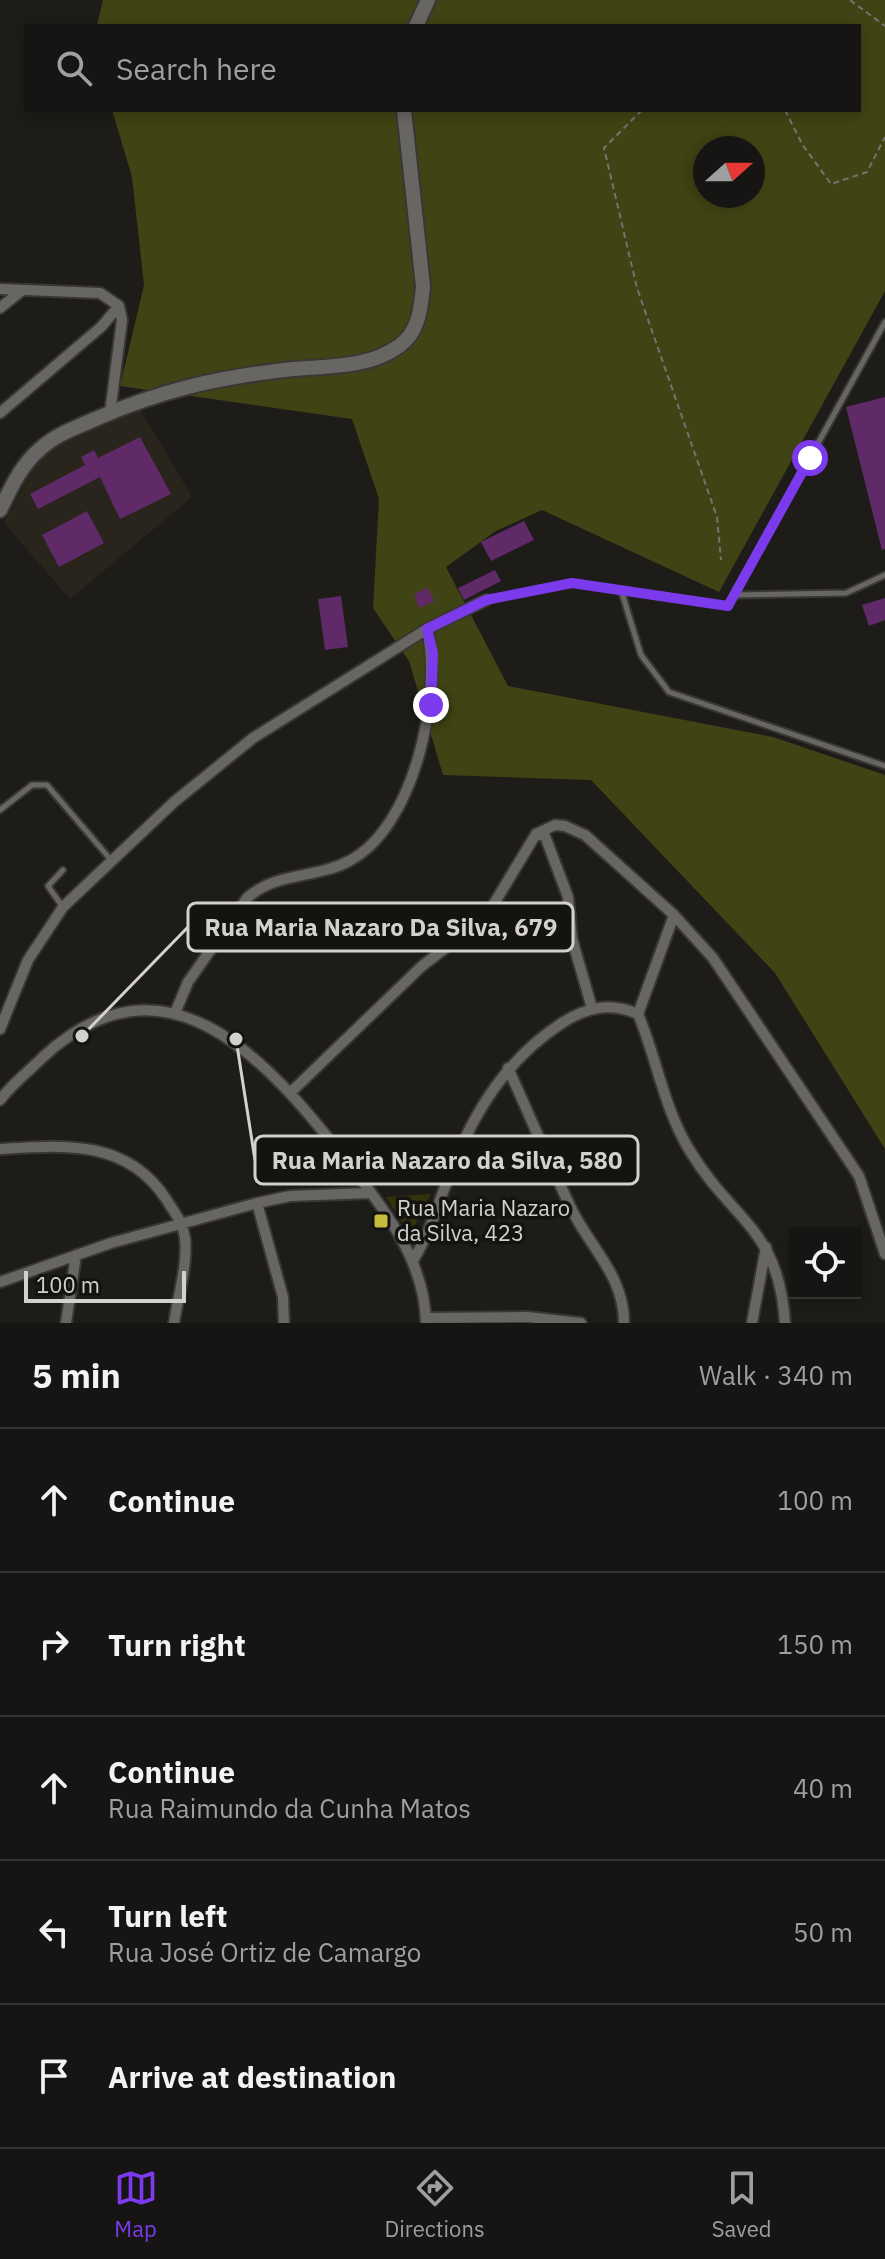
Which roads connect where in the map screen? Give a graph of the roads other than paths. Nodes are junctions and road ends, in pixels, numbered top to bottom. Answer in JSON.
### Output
{"nodes":[{"id":1,"x":428,"y":0,"type":"edge"},
{"id":2,"x":417,"y":24,"type":"edge"},
{"id":3,"x":404,"y":112,"type":"edge"},
{"id":4,"x":0,"y":289,"type":"edge"},
{"id":5,"x":21,"y":291,"type":"junction"},
{"id":6,"x":119,"y":306,"type":"junction"},
{"id":7,"x":0,"y":308,"type":"edge"},
{"id":8,"x":885,"y":322,"type":"edge"},
{"id":9,"x":0,"y":413,"type":"edge"},
{"id":10,"x":110,"y":413,"type":"junction"},
{"id":11,"x":0,"y":510,"type":"edge"},
{"id":12,"x":885,"y":575,"type":"edge"},
{"id":13,"x":621,"y":590,"type":"junction"},
{"id":14,"x":734,"y":595,"type":"junction"},
{"id":15,"x":486,"y":600,"type":"joint"},
{"id":16,"x":427,"y":629,"type":"junction"},
{"id":17,"x":885,"y":766,"type":"edge"},
{"id":18,"x":0,"y":810,"type":"edge"},
{"id":19,"x":540,"y":831,"type":"junction"},
{"id":20,"x":111,"y":860,"type":"junction"},
{"id":21,"x":63,"y":870,"type":"dead end"},
{"id":22,"x":63,"y":907,"type":"junction"},
{"id":23,"x":674,"y":915,"type":"junction"},
{"id":24,"x":592,"y":1008,"type":"junction"},
{"id":25,"x":175,"y":1013,"type":"junction"},
{"id":26,"x":638,"y":1014,"type":"junction"},
{"id":27,"x":0,"y":1029,"type":"edge"},
{"id":28,"x":508,"y":1068,"type":"junction"},
{"id":29,"x":290,"y":1093,"type":"junction"},
{"id":30,"x":2,"y":1095,"type":"edge"},
{"id":31,"x":0,"y":1149,"type":"edge"},
{"id":32,"x":371,"y":1193,"type":"junction"},
{"id":33,"x":257,"y":1203,"type":"junction"},
{"id":34,"x":182,"y":1223,"type":"junction"},
{"id":35,"x":766,"y":1245,"type":"junction"},
{"id":36,"x":885,"y":1254,"type":"edge"},
{"id":37,"x":76,"y":1255,"type":"junction"},
{"id":38,"x":414,"y":1259,"type":"junction"},
{"id":39,"x":0,"y":1282,"type":"edge"},
{"id":40,"x":426,"y":1321,"type":"edge"},
{"id":41,"x":66,"y":1323,"type":"edge"},
{"id":42,"x":174,"y":1323,"type":"edge"},
{"id":43,"x":284,"y":1323,"type":"edge"},
{"id":44,"x":581,"y":1323,"type":"edge"},
{"id":45,"x":624,"y":1323,"type":"edge"},
{"id":46,"x":752,"y":1323,"type":"edge"},
{"id":47,"x":785,"y":1323,"type":"edge"}],
"edges":[{"from":1,"to":2,"type":"main road"},
{"from":3,"to":10,"type":"main road"},
{"from":4,"to":5,"type":"street"},
{"from":5,"to":6,"type":"street"},
{"from":5,"to":7,"type":"street"},
{"from":6,"to":9,"type":"street"},
{"from":6,"to":10,"type":"street"},
{"from":8,"to":14,"type":"lane"},
{"from":10,"to":11,"type":"main road"},
{"from":12,"to":14,"type":"lane"},
{"from":13,"to":14,"type":"lane"},
{"from":13,"to":15,"type":"lane"},
{"from":13,"to":17,"type":"lane"},
{"from":15,"to":16,"type":"street"},
{"from":16,"to":20,"type":"street"},
{"from":16,"to":25,"type":"street"},
{"from":18,"to":20,"type":"lane"},
{"from":19,"to":23,"type":"street"},
{"from":19,"to":24,"type":"street"},
{"from":19,"to":29,"type":"street"},
{"from":20,"to":22,"type":"street"},
{"from":21,"to":22,"type":"lane"},
{"from":22,"to":27,"type":"street"},
{"from":23,"to":26,"type":"street"},
{"from":23,"to":36,"type":"street"},
{"from":24,"to":26,"type":"street"},
{"from":24,"to":28,"type":"street"},
{"from":25,"to":29,"type":"street"},
{"from":25,"to":30,"type":"street"},
{"from":26,"to":35,"type":"street"},
{"from":28,"to":38,"type":"street"},
{"from":28,"to":45,"type":"street"},
{"from":29,"to":32,"type":"street"},
{"from":31,"to":34,"type":"street"},
{"from":32,"to":33,"type":"street"},
{"from":32,"to":38,"type":"street"},
{"from":33,"to":34,"type":"street"},
{"from":33,"to":43,"type":"street"},
{"from":34,"to":37,"type":"street"},
{"from":34,"to":42,"type":"street"},
{"from":35,"to":46,"type":"street"},
{"from":35,"to":47,"type":"street"},
{"from":37,"to":39,"type":"street"},
{"from":37,"to":41,"type":"street"},
{"from":38,"to":40,"type":"street"},
{"from":40,"to":44,"type":"street"}]}
